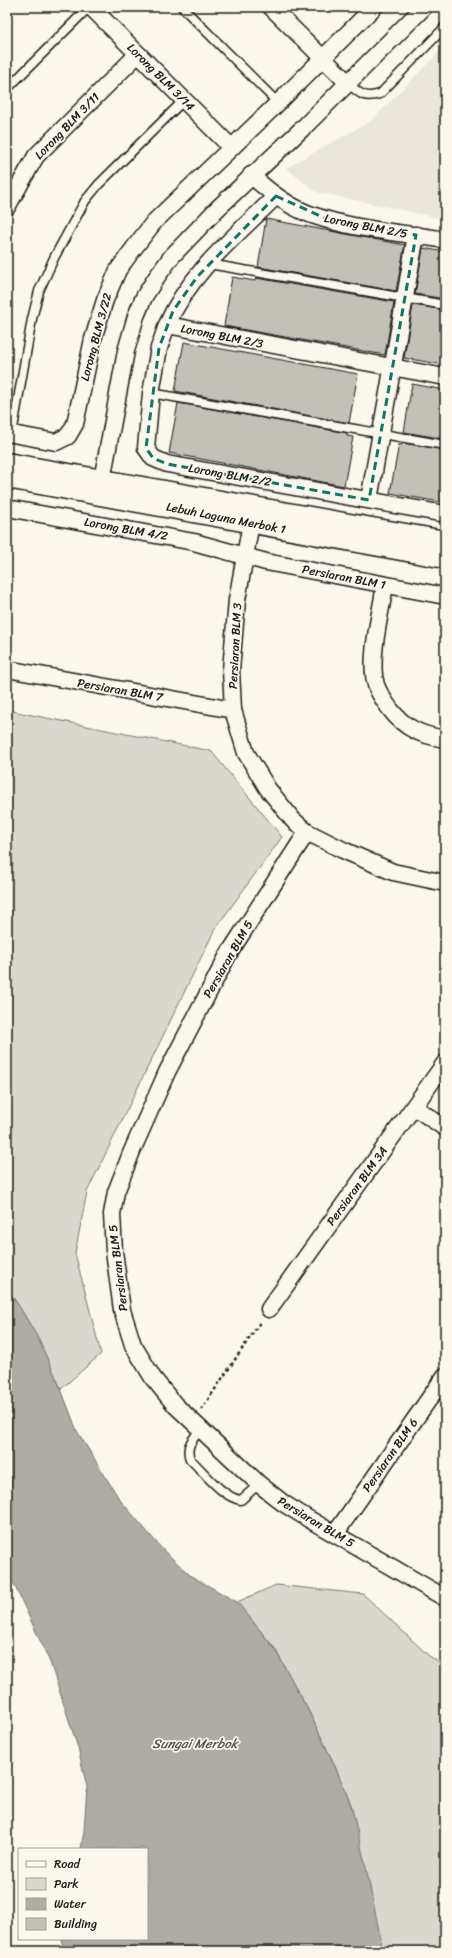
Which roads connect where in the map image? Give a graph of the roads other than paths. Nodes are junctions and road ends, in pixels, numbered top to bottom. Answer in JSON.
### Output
{"nodes":[{"id":1,"x":90,"y":7,"type":"edge"},
{"id":2,"x":182,"y":7,"type":"edge"},
{"id":3,"x":374,"y":7,"type":"edge"},
{"id":4,"x":424,"y":7,"type":"edge"},
{"id":5,"x":275,"y":8,"type":"edge"},
{"id":6,"x":445,"y":27,"type":"edge"},
{"id":7,"x":138,"y":54,"type":"junction"},
{"id":8,"x":322,"y":58,"type":"junction"},
{"id":9,"x":348,"y":83,"type":"junction"},
{"id":10,"x":7,"y":89,"type":"edge"},
{"id":11,"x":184,"y":100,"type":"junction"},
{"id":12,"x":278,"y":103,"type":"junction"},
{"id":13,"x":231,"y":147,"type":"junction"},
{"id":14,"x":251,"y":176,"type":"junction"},
{"id":15,"x":276,"y":196,"type":"junction"},
{"id":16,"x":7,"y":207,"type":"edge"},
{"id":17,"x":416,"y":235,"type":"junction"},
{"id":18,"x":445,"y":240,"type":"edge"},
{"id":19,"x":209,"y":264,"type":"junction"},
{"id":20,"x":405,"y":298,"type":"junction"},
{"id":21,"x":445,"y":305,"type":"edge"},
{"id":22,"x":167,"y":325,"type":"junction"},
{"id":23,"x":393,"y":368,"type":"junction"},
{"id":24,"x":445,"y":377,"type":"edge"},
{"id":25,"x":151,"y":393,"type":"junction"},
{"id":26,"x":381,"y":433,"type":"junction"},
{"id":27,"x":10,"y":434,"type":"edge"},
{"id":28,"x":445,"y":445,"type":"edge"},
{"id":29,"x":7,"y":463,"type":"edge"},
{"id":30,"x":7,"y":478,"type":"edge"},
{"id":31,"x":101,"y":487,"type":"junction"},
{"id":32,"x":369,"y":500,"type":"junction"},
{"id":33,"x":7,"y":508,"type":"edge"},
{"id":34,"x":445,"y":514,"type":"edge"},
{"id":35,"x":252,"y":515,"type":"junction"},
{"id":36,"x":445,"y":541,"type":"edge"},
{"id":37,"x":244,"y":555,"type":"junction"},
{"id":38,"x":445,"y":558,"type":"edge"},
{"id":39,"x":385,"y":585,"type":"junction"},
{"id":40,"x":445,"y":596,"type":"edge"},
{"id":41,"x":7,"y":669,"type":"edge"},
{"id":42,"x":233,"y":710,"type":"junction"},
{"id":43,"x":445,"y":739,"type":"edge"},
{"id":44,"x":307,"y":832,"type":"junction"},
{"id":45,"x":445,"y":883,"type":"edge"},
{"id":46,"x":445,"y":1063,"type":"edge"},
{"id":47,"x":414,"y":1107,"type":"junction"},
{"id":48,"x":445,"y":1128,"type":"edge"},
{"id":49,"x":270,"y":1309,"type":"road end"},
{"id":50,"x":445,"y":1376,"type":"edge"},
{"id":51,"x":197,"y":1426,"type":"junction"},
{"id":52,"x":259,"y":1484,"type":"junction"},
{"id":53,"x":335,"y":1534,"type":"junction"},
{"id":54,"x":445,"y":1598,"type":"edge"}],
"edges":[{"from":1,"to":7,"type":"street","name":"Lorong BLM 3/14"},
{"from":1,"to":10,"type":"lane"},
{"from":2,"to":12,"type":"lane"},
{"from":3,"to":8,"type":"street","name":"Lorong BLM 3/22"},
{"from":4,"to":9,"type":"street"},
{"from":5,"to":8,"type":"street"},
{"from":6,"to":9,"type":"lane"},
{"from":7,"to":11,"type":"street","name":"Lorong BLM 3/14"},
{"from":7,"to":16,"type":"street","name":"Lorong BLM 3/11"},
{"from":8,"to":9,"type":"street"},
{"from":8,"to":12,"type":"street","name":"Lorong BLM 3/22"},
{"from":9,"to":14,"type":"street"},
{"from":11,"to":13,"type":"street","name":"Lorong BLM 3/14"},
{"from":11,"to":27,"type":"lane"},
{"from":12,"to":13,"type":"street","name":"Lorong BLM 3/22"},
{"from":13,"to":27,"type":"street","name":"Lorong BLM 3/22"},
{"from":14,"to":15,"type":"street","name":"Lorong BLM 2/5"},
{"from":14,"to":31,"type":"street"},
{"from":15,"to":17,"type":"street","name":"Lorong BLM 2/5"},
{"from":15,"to":19,"type":"street","name":"Lorong BLM 2/3"},
{"from":17,"to":18,"type":"street","name":"Lorong BLM 2/5"},
{"from":17,"to":20,"type":"street"},
{"from":19,"to":20,"type":"lane"},
{"from":19,"to":22,"type":"street","name":"Lorong BLM 2/3"},
{"from":20,"to":21,"type":"lane"},
{"from":20,"to":23,"type":"street"},
{"from":22,"to":23,"type":"street","name":"Lorong BLM 2/3"},
{"from":22,"to":25,"type":"street","name":"Lorong BLM 2/2"},
{"from":23,"to":24,"type":"street","name":"Lorong BLM 2/3"},
{"from":23,"to":26,"type":"street"},
{"from":25,"to":26,"type":"lane"},
{"from":25,"to":32,"type":"street","name":"Lorong BLM 2/2"},
{"from":26,"to":28,"type":"lane"},
{"from":26,"to":32,"type":"street"},
{"from":29,"to":31,"type":"street","name":"Lebuh Laguna Merbok 1"},
{"from":30,"to":31,"type":"street","name":"Lebuh Laguna Merbok 1"},
{"from":31,"to":35,"type":"street","name":"Lebuh Laguna Merbok 1"},
{"from":32,"to":34,"type":"street","name":"Lorong BLM 2/2"},
{"from":33,"to":37,"type":"street","name":"Lorong BLM 4/2"},
{"from":35,"to":36,"type":"street","name":"Lebuh Laguna Merbok 1"},
{"from":35,"to":37,"type":"street","name":"Persiaran BLM 3"},
{"from":35,"to":38,"type":"street","name":"Lebuh Laguna Merbok 1"},
{"from":37,"to":39,"type":"street","name":"Persiaran BLM 1"},
{"from":37,"to":42,"type":"street","name":"Persiaran BLM 3"},
{"from":39,"to":40,"type":"street","name":"Persiaran BLM 1"},
{"from":39,"to":43,"type":"street"},
{"from":41,"to":42,"type":"street","name":"Persiaran BLM 7"},
{"from":42,"to":44,"type":"street","name":"Persiaran BLM 3"},
{"from":44,"to":45,"type":"street","name":"Persiaran BLM 3"},
{"from":44,"to":51,"type":"street","name":"Persiaran BLM 5"},
{"from":46,"to":47,"type":"street","name":"Persiaran BLM 3A"},
{"from":47,"to":48,"type":"street"},
{"from":47,"to":49,"type":"street","name":"Persiaran BLM 3A"},
{"from":50,"to":53,"type":"street","name":"Persiaran BLM 6"},
{"from":51,"to":52,"type":"street","name":"Persiaran BLM 5"},
{"from":51,"to":52,"type":"lane"},
{"from":52,"to":53,"type":"street","name":"Persiaran BLM 5"},
{"from":53,"to":54,"type":"street","name":"Persiaran BLM 5"}]}
